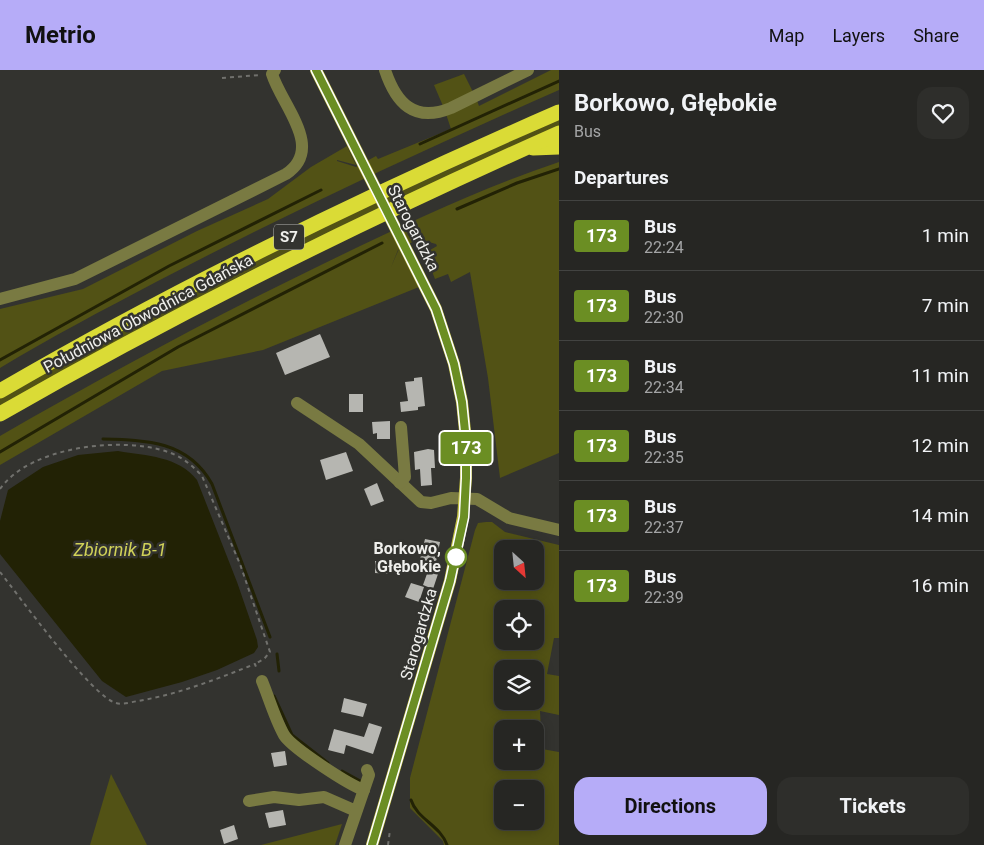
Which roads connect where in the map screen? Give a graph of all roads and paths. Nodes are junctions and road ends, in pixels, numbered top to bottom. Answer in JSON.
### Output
{"nodes":[{"id":1,"x":316,"y":70,"type":"edge"},
{"id":2,"x":385,"y":70,"type":"edge"},
{"id":3,"x":528,"y":70,"type":"edge"},
{"id":4,"x":273,"y":72,"type":"edge"},
{"id":5,"x":222,"y":78,"type":"dead end"},
{"id":6,"x":559,"y":112,"type":"edge"},
{"id":7,"x":559,"y":133,"type":"edge"},
{"id":8,"x":559,"y":147,"type":"edge"},
{"id":9,"x":524,"y":148,"type":"junction"},
{"id":10,"x":0,"y":298,"type":"edge"},
{"id":11,"x":0,"y":391,"type":"edge"},
{"id":12,"x":297,"y":403,"type":"dead end"},
{"id":13,"x":0,"y":414,"type":"edge"},
{"id":14,"x":401,"y":427,"type":"dead end"},
{"id":15,"x":400,"y":483,"type":"junction"},
{"id":16,"x":0,"y":489,"type":"edge"},
{"id":17,"x":465,"y":499,"type":"junction"},
{"id":18,"x":559,"y":530,"type":"edge"},
{"id":19,"x":0,"y":572,"type":"edge"},
{"id":20,"x":255,"y":664,"type":"junction"},
{"id":21,"x":262,"y":681,"type":"joint"},
{"id":22,"x":367,"y":770,"type":"dead end"},
{"id":23,"x":364,"y":790,"type":"junction"},
{"id":24,"x":249,"y":801,"type":"dead end"},
{"id":25,"x":356,"y":811,"type":"junction"},
{"id":26,"x":345,"y":845,"type":"edge"},
{"id":27,"x":372,"y":845,"type":"edge"}],
"edges":[{"from":1,"to":17,"type":"main road","name":"Starogardzka"},
{"from":2,"to":3,"type":"street"},
{"from":4,"to":5,"type":"path"},
{"from":4,"to":10,"type":"street"},
{"from":6,"to":11,"type":"highway","name":"Południowa Obwodnica Gdańska","number":"S7"},
{"from":7,"to":9,"type":"highway","name":"Południowa Obwodnica Gdańska","number":"S7"},
{"from":8,"to":9,"type":"highway"},
{"from":9,"to":13,"type":"highway","name":"Południowa Obwodnica Gdańska","number":"S7"},
{"from":12,"to":15,"type":"street"},
{"from":14,"to":15,"type":"street"},
{"from":15,"to":17,"type":"street"},
{"from":16,"to":20,"type":"path"},
{"from":17,"to":18,"type":"street"},
{"from":17,"to":27,"type":"main road","name":"Starogardzka"},
{"from":19,"to":20,"type":"path"},
{"from":20,"to":21,"type":"path"},
{"from":21,"to":23,"type":"street"},
{"from":22,"to":23,"type":"street"},
{"from":23,"to":25,"type":"street"},
{"from":24,"to":25,"type":"street"},
{"from":25,"to":26,"type":"street"}]}
